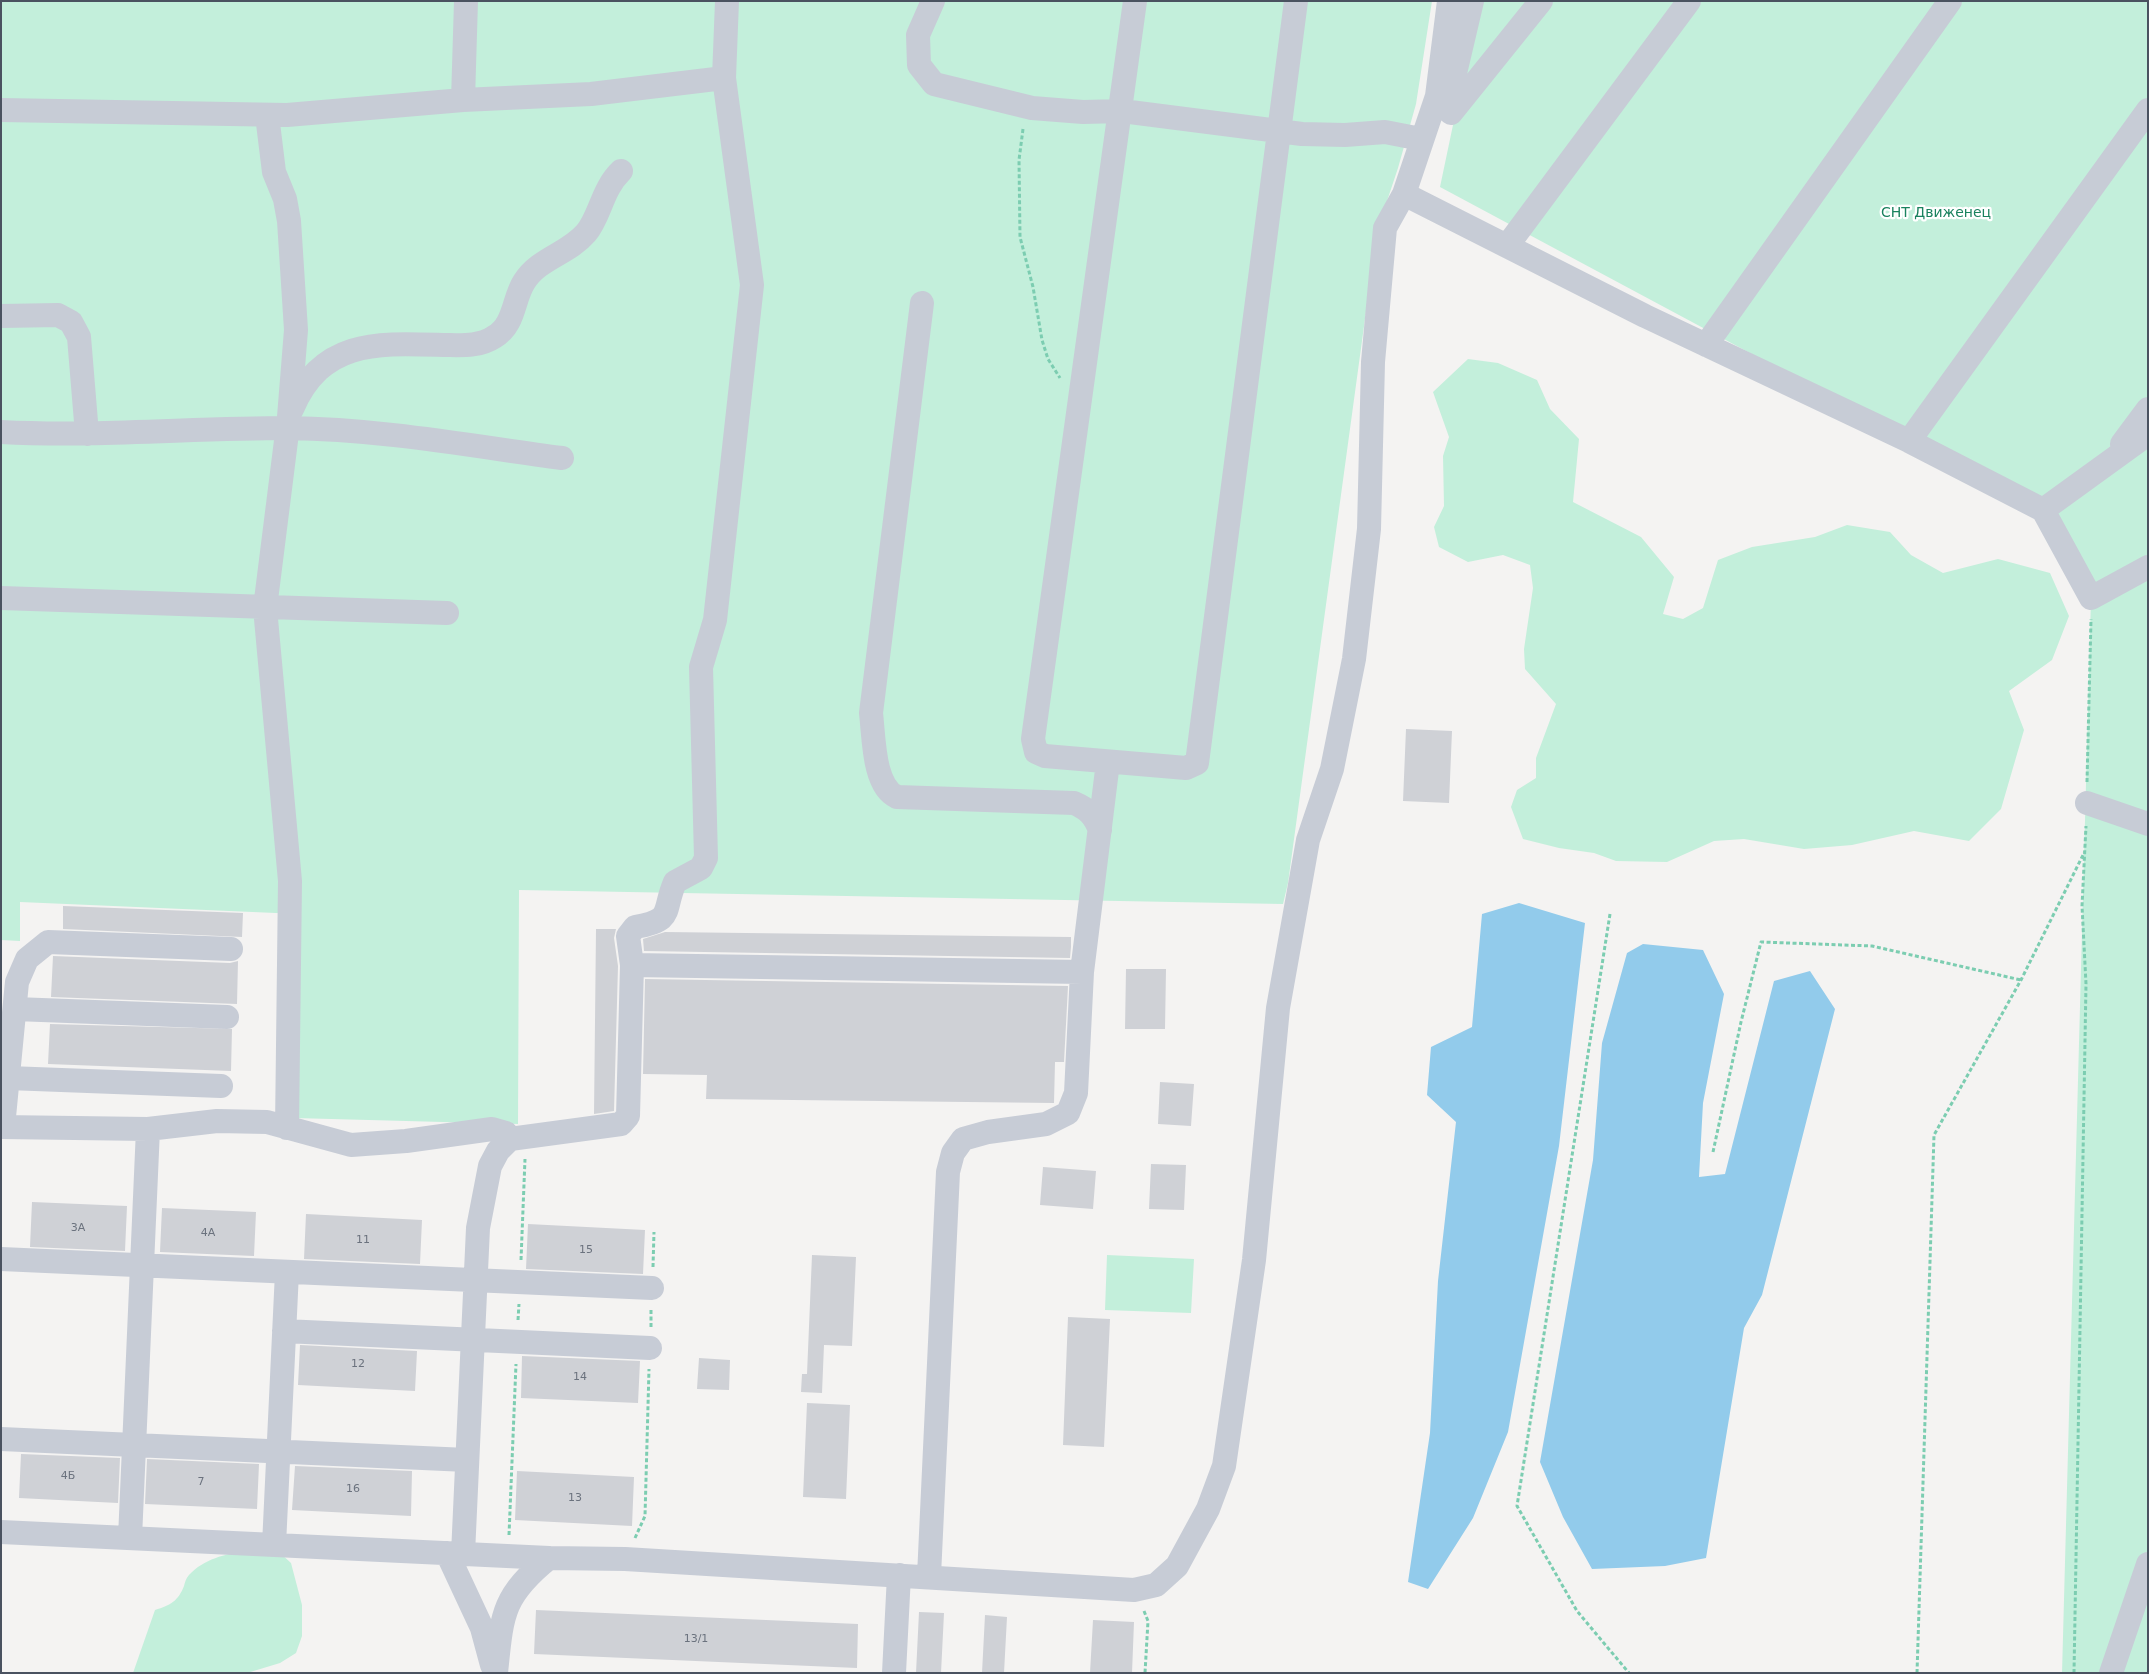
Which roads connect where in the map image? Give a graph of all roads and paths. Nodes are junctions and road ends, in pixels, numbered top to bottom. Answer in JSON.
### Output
{"nodes":[{"id":1,"x":466,"y":1,"type":"edge"},
{"id":2,"x":727,"y":1,"type":"edge"},
{"id":3,"x":933,"y":1,"type":"edge"},
{"id":4,"x":1135,"y":1,"type":"edge"},
{"id":5,"x":1296,"y":1,"type":"edge"},
{"id":6,"x":1449,"y":1,"type":"edge"},
{"id":7,"x":1472,"y":1,"type":"edge"},
{"id":8,"x":1541,"y":1,"type":"edge"},
{"id":9,"x":1689,"y":1,"type":"edge"},
{"id":10,"x":1950,"y":1,"type":"edge"},
{"id":11,"x":724,"y":78,"type":"junction"},
{"id":12,"x":463,"y":100,"type":"junction"},
{"id":13,"x":1046,"y":109,"type":"junction"},
{"id":14,"x":1,"y":110,"type":"edge"},
{"id":15,"x":2148,"y":110,"type":"edge"},
{"id":16,"x":1122,"y":111,"type":"junction"},
{"id":17,"x":267,"y":115,"type":"junction"},
{"id":18,"x":1280,"y":131,"type":"junction"},
{"id":19,"x":1431,"y":132,"type":"junction"},
{"id":20,"x":620,"y":171,"type":"dead end"},
{"id":21,"x":1411,"y":197,"type":"junction"},
{"id":22,"x":1507,"y":246,"type":"junction"},
{"id":23,"x":922,"y":303,"type":"dead end"},
{"id":24,"x":1,"y":316,"type":"edge"},
{"id":25,"x":1706,"y":344,"type":"junction"},
{"id":26,"x":1062,"y":381,"type":"dead end"},
{"id":27,"x":2148,"y":409,"type":"edge"},
{"id":28,"x":288,"y":423,"type":"junction"},
{"id":29,"x":1,"y":432,"type":"edge"},
{"id":30,"x":87,"y":434,"type":"junction"},
{"id":31,"x":2148,"y":434,"type":"edge"},
{"id":32,"x":1909,"y":441,"type":"junction"},
{"id":33,"x":562,"y":458,"type":"dead end"},
{"id":34,"x":2109,"y":462,"type":"junction"},
{"id":35,"x":2043,"y":510,"type":"junction"},
{"id":36,"x":2148,"y":567,"type":"edge"},
{"id":37,"x":1,"y":598,"type":"edge"},
{"id":38,"x":2091,"y":598,"type":"junction"},
{"id":39,"x":265,"y":608,"type":"junction"},
{"id":40,"x":447,"y":613,"type":"dead end"},
{"id":41,"x":1108,"y":762,"type":"junction"},
{"id":42,"x":2086,"y":804,"type":"junction"},
{"id":43,"x":2148,"y":824,"type":"edge"},
{"id":44,"x":1100,"y":830,"type":"junction"},
{"id":45,"x":2086,"y":848,"type":"junction"},
{"id":46,"x":1610,"y":914,"type":"dead end"},
{"id":47,"x":231,"y":949,"type":"dead end"},
{"id":48,"x":632,"y":965,"type":"junction"},
{"id":49,"x":1082,"y":972,"type":"junction"},
{"id":50,"x":2021,"y":980,"type":"junction"},
{"id":51,"x":15,"y":1009,"type":"junction"},
{"id":52,"x":226,"y":1017,"type":"dead end"},
{"id":53,"x":8,"y":1078,"type":"junction"},
{"id":54,"x":221,"y":1086,"type":"dead end"},
{"id":55,"x":2,"y":1127,"type":"edge"},
{"id":56,"x":287,"y":1128,"type":"junction"},
{"id":57,"x":148,"y":1129,"type":"junction"},
{"id":58,"x":510,"y":1139,"type":"junction"},
{"id":59,"x":1712,"y":1152,"type":"dead end"},
{"id":60,"x":654,"y":1232,"type":"dead end"},
{"id":61,"x":1,"y":1259,"type":"edge"},
{"id":62,"x":143,"y":1266,"type":"junction"},
{"id":63,"x":287,"y":1272,"type":"junction"},
{"id":64,"x":475,"y":1281,"type":"junction"},
{"id":65,"x":652,"y":1288,"type":"junction"},
{"id":66,"x":284,"y":1331,"type":"junction"},
{"id":67,"x":472,"y":1340,"type":"junction"},
{"id":68,"x":650,"y":1348,"type":"junction"},
{"id":69,"x":1,"y":1439,"type":"edge"},
{"id":70,"x":134,"y":1445,"type":"junction"},
{"id":71,"x":278,"y":1451,"type":"junction"},
{"id":72,"x":467,"y":1460,"type":"junction"},
{"id":73,"x":1,"y":1532,"type":"edge"},
{"id":74,"x":130,"y":1538,"type":"junction"},
{"id":75,"x":274,"y":1545,"type":"junction"},
{"id":76,"x":455,"y":1553,"type":"junction"},
{"id":77,"x":550,"y":1558,"type":"junction"},
{"id":78,"x":625,"y":1559,"type":"junction"},
{"id":79,"x":2148,"y":1564,"type":"edge"},
{"id":80,"x":899,"y":1575,"type":"junction"},
{"id":81,"x":929,"y":1576,"type":"junction"},
{"id":82,"x":1134,"y":1590,"type":"junction"},
{"id":83,"x":495,"y":1673,"type":"edge"},
{"id":84,"x":894,"y":1673,"type":"edge"},
{"id":85,"x":1145,"y":1673,"type":"edge"},
{"id":86,"x":1629,"y":1673,"type":"edge"},
{"id":87,"x":1918,"y":1673,"type":"edge"},
{"id":88,"x":2074,"y":1673,"type":"edge"},
{"id":89,"x":2111,"y":1673,"type":"edge"}],
"edges":[{"from":1,"to":12,"type":"street"},
{"from":2,"to":11,"type":"street"},
{"from":3,"to":13,"type":"street"},
{"from":4,"to":16,"type":"street"},
{"from":5,"to":18,"type":"street"},
{"from":6,"to":19,"type":"street"},
{"from":7,"to":19,"type":"street"},
{"from":8,"to":19,"type":"street"},
{"from":9,"to":22,"type":"street"},
{"from":10,"to":25,"type":"street"},
{"from":11,"to":12,"type":"street"},
{"from":11,"to":48,"type":"street"},
{"from":12,"to":17,"type":"street"},
{"from":13,"to":16,"type":"street"},
{"from":13,"to":26,"type":"path"},
{"from":14,"to":17,"type":"street"},
{"from":15,"to":32,"type":"street"},
{"from":16,"to":18,"type":"street"},
{"from":16,"to":41,"type":"street"},
{"from":17,"to":28,"type":"street"},
{"from":18,"to":19,"type":"street"},
{"from":18,"to":41,"type":"street"},
{"from":19,"to":21,"type":"street"},
{"from":20,"to":28,"type":"street"},
{"from":21,"to":22,"type":"street"},
{"from":21,"to":82,"type":"street"},
{"from":22,"to":25,"type":"street"},
{"from":23,"to":44,"type":"street"},
{"from":24,"to":30,"type":"street"},
{"from":25,"to":32,"type":"street"},
{"from":27,"to":34,"type":"street"},
{"from":28,"to":30,"type":"street"},
{"from":28,"to":33,"type":"street"},
{"from":28,"to":39,"type":"street"},
{"from":29,"to":30,"type":"street"},
{"from":31,"to":34,"type":"street"},
{"from":32,"to":35,"type":"street"},
{"from":34,"to":35,"type":"street"},
{"from":35,"to":38,"type":"street"},
{"from":36,"to":38,"type":"street"},
{"from":37,"to":39,"type":"street"},
{"from":38,"to":42,"type":"path"},
{"from":39,"to":40,"type":"street"},
{"from":39,"to":56,"type":"street"},
{"from":41,"to":44,"type":"street"},
{"from":42,"to":43,"type":"street"},
{"from":42,"to":45,"type":"path"},
{"from":44,"to":49,"type":"street"},
{"from":45,"to":50,"type":"path"},
{"from":45,"to":88,"type":"path"},
{"from":46,"to":86,"type":"path"},
{"from":47,"to":51,"type":"street"},
{"from":48,"to":49,"type":"street"},
{"from":48,"to":58,"type":"street"},
{"from":49,"to":81,"type":"street"},
{"from":50,"to":59,"type":"path"},
{"from":50,"to":87,"type":"path"},
{"from":51,"to":52,"type":"street"},
{"from":51,"to":53,"type":"street"},
{"from":53,"to":54,"type":"street"},
{"from":53,"to":55,"type":"street"},
{"from":55,"to":57,"type":"street"},
{"from":56,"to":57,"type":"street"},
{"from":56,"to":58,"type":"street"},
{"from":57,"to":62,"type":"street"},
{"from":58,"to":64,"type":"street"},
{"from":60,"to":65,"type":"path"},
{"from":61,"to":62,"type":"street"},
{"from":62,"to":63,"type":"street"},
{"from":62,"to":70,"type":"street"},
{"from":63,"to":64,"type":"street"},
{"from":63,"to":66,"type":"street"},
{"from":64,"to":65,"type":"street"},
{"from":64,"to":67,"type":"street"},
{"from":65,"to":68,"type":"path"},
{"from":66,"to":67,"type":"street"},
{"from":66,"to":71,"type":"street"},
{"from":67,"to":68,"type":"street"},
{"from":67,"to":72,"type":"street"},
{"from":68,"to":78,"type":"path"},
{"from":69,"to":70,"type":"street"},
{"from":70,"to":71,"type":"street"},
{"from":70,"to":74,"type":"street"},
{"from":71,"to":72,"type":"street"},
{"from":71,"to":75,"type":"street"},
{"from":72,"to":76,"type":"street"},
{"from":73,"to":74,"type":"street"},
{"from":74,"to":75,"type":"street"},
{"from":75,"to":76,"type":"street"},
{"from":76,"to":77,"type":"street"},
{"from":76,"to":83,"type":"street"},
{"from":77,"to":78,"type":"street"},
{"from":77,"to":83,"type":"street"},
{"from":78,"to":80,"type":"street"},
{"from":79,"to":89,"type":"street"},
{"from":80,"to":81,"type":"street"},
{"from":80,"to":84,"type":"street"},
{"from":81,"to":82,"type":"street"},
{"from":82,"to":85,"type":"path"}]}
